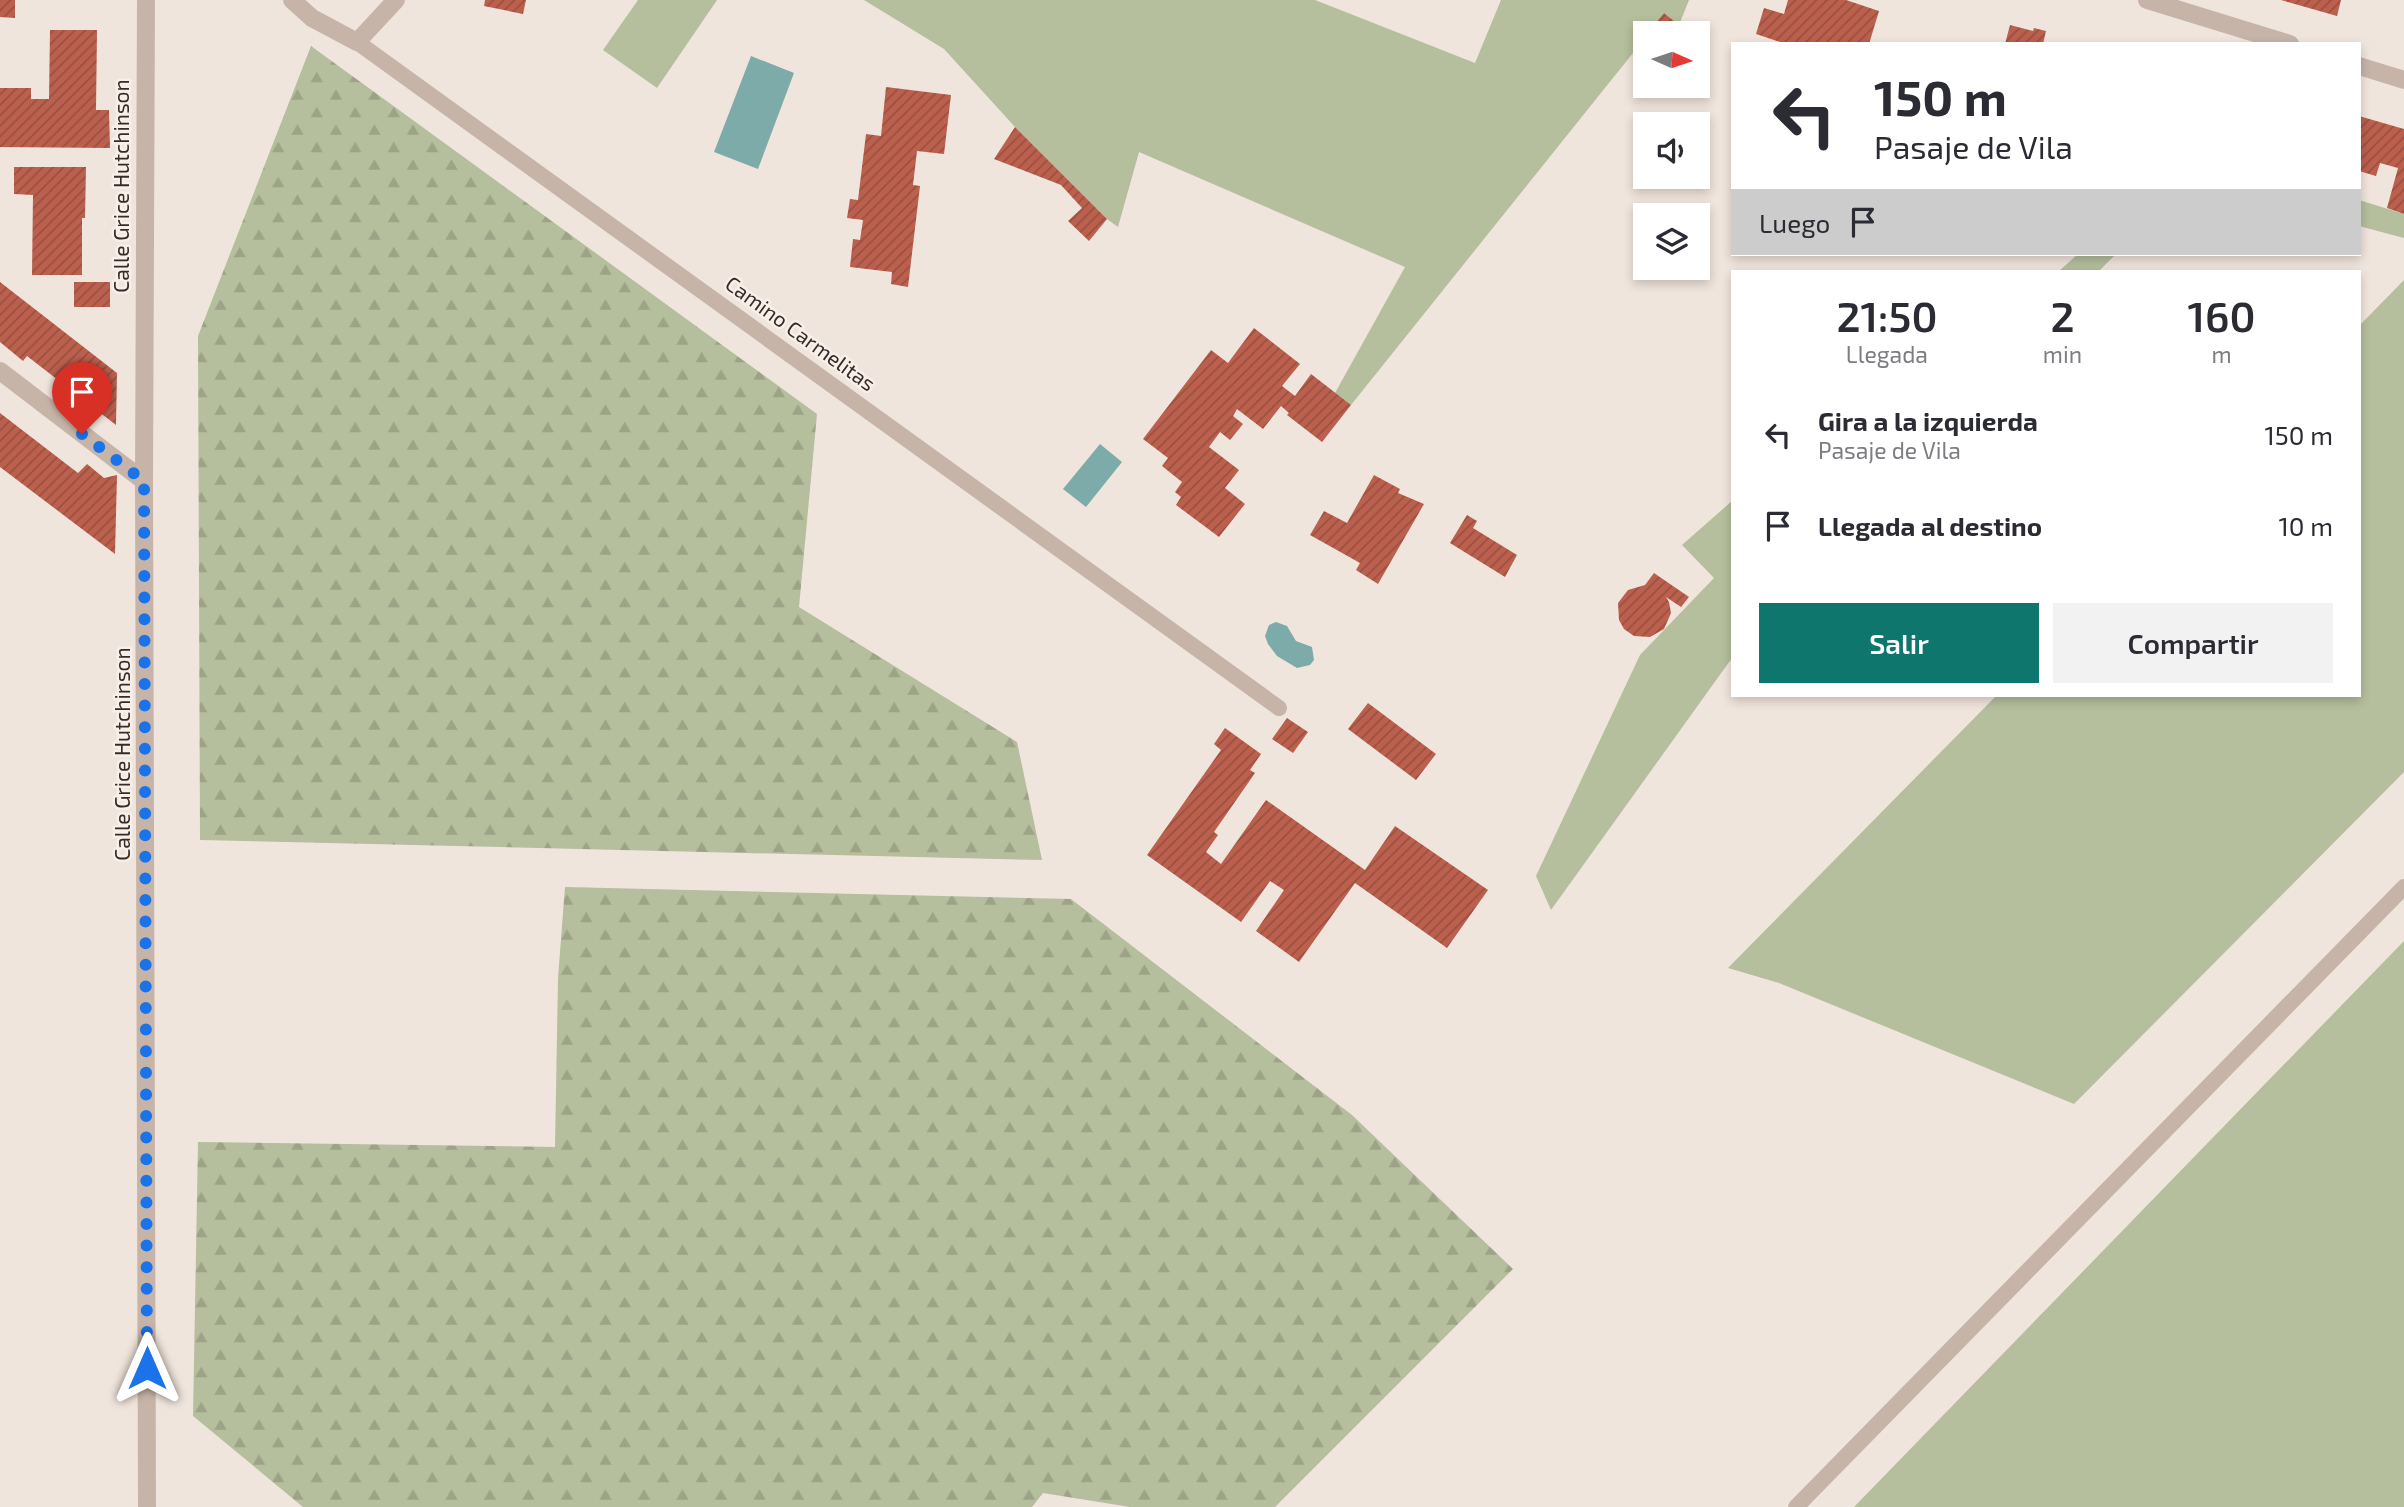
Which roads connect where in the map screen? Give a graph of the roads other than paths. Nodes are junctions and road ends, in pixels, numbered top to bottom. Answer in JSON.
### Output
{"nodes":[{"id":1,"x":146,"y":0,"type":"edge"},
{"id":2,"x":292,"y":0,"type":"edge"},
{"id":3,"x":396,"y":0,"type":"edge"},
{"id":4,"x":2147,"y":0,"type":"edge"},
{"id":5,"x":357,"y":42,"type":"junction"},
{"id":6,"x":2284,"y":42,"type":"edge"},
{"id":7,"x":2361,"y":67,"type":"edge"},
{"id":8,"x":2404,"y":80,"type":"edge"},
{"id":9,"x":0,"y":371,"type":"edge"},
{"id":10,"x":144,"y":481,"type":"junction"},
{"id":11,"x":1279,"y":709,"type":"dead end"},
{"id":12,"x":2404,"y":887,"type":"edge"},
{"id":13,"x":147,"y":1507,"type":"edge"},
{"id":14,"x":1796,"y":1507,"type":"edge"}],
"edges":[{"from":1,"to":10,"type":"street","name":"Calle Grice Hutchinson"},
{"from":2,"to":5,"type":"street","name":"Camino Carmelitas"},
{"from":3,"to":5,"type":"street"},
{"from":4,"to":6,"type":"street"},
{"from":5,"to":11,"type":"lane","name":"Camino Carmelitas"},
{"from":7,"to":8,"type":"street"},
{"from":9,"to":10,"type":"street"},
{"from":10,"to":13,"type":"street","name":"Calle Grice Hutchinson"},
{"from":12,"to":14,"type":"lane"}]}
